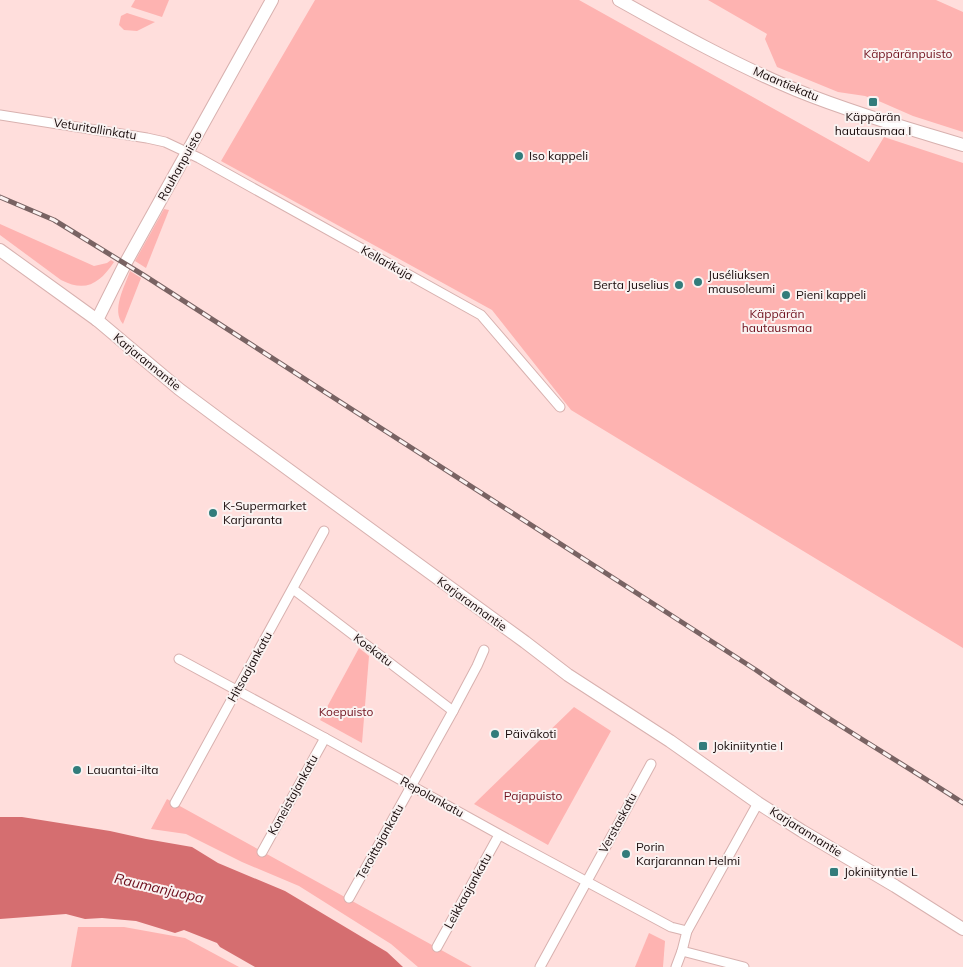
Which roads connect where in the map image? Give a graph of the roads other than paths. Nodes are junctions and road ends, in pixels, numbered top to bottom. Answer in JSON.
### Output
{"nodes":[{"id":1,"x":274,"y":0,"type":"edge"},
{"id":2,"x":620,"y":0,"type":"edge"},
{"id":3,"x":0,"y":115,"type":"edge"},
{"id":4,"x":963,"y":145,"type":"edge"},
{"id":5,"x":188,"y":152,"type":"junction"},
{"id":6,"x":0,"y":250,"type":"edge"},
{"id":7,"x":97,"y":320,"type":"junction"},
{"id":8,"x":560,"y":407,"type":"dead end"},
{"id":9,"x":324,"y":531,"type":"dead end"},
{"id":10,"x":293,"y":589,"type":"junction"},
{"id":11,"x":484,"y":650,"type":"dead end"},
{"id":12,"x":179,"y":659,"type":"dead end"},
{"id":13,"x":238,"y":690,"type":"junction"},
{"id":14,"x":453,"y":710,"type":"junction"},
{"id":15,"x":325,"y":738,"type":"junction"},
{"id":16,"x":651,"y":764,"type":"dead end"},
{"id":17,"x":411,"y":785,"type":"junction"},
{"id":18,"x":758,"y":802,"type":"junction"},
{"id":19,"x":175,"y":803,"type":"dead end"},
{"id":20,"x":500,"y":835,"type":"junction"},
{"id":21,"x":262,"y":852,"type":"dead end"},
{"id":22,"x":586,"y":882,"type":"junction"},
{"id":23,"x":349,"y":898,"type":"dead end"},
{"id":24,"x":963,"y":929,"type":"edge"},
{"id":25,"x":686,"y":931,"type":"junction"},
{"id":26,"x":437,"y":947,"type":"dead end"},
{"id":27,"x":682,"y":951,"type":"junction"},
{"id":28,"x":540,"y":967,"type":"edge"},
{"id":29,"x":676,"y":967,"type":"edge"},
{"id":30,"x":744,"y":967,"type":"edge"}],
"edges":[{"from":1,"to":5,"type":"main road","name":"Rauhanpuisto"},
{"from":2,"to":4,"type":"main road","name":"Maantiekatu"},
{"from":3,"to":5,"type":"street","name":"Veturitallinkatu"},
{"from":5,"to":7,"type":"main road","name":"Rauhanpuisto"},
{"from":5,"to":8,"type":"street","name":"Kellarikuja"},
{"from":6,"to":7,"type":"main road","name":"Karjarannantie"},
{"from":7,"to":18,"type":"main road","name":"Karjarannantie"},
{"from":9,"to":10,"type":"street","name":"Hitsaajankatu"},
{"from":10,"to":13,"type":"street","name":"Hitsaajankatu"},
{"from":10,"to":14,"type":"street","name":"Koekatu"},
{"from":11,"to":14,"type":"street"},
{"from":12,"to":13,"type":"street","name":"Repolankatu"},
{"from":13,"to":15,"type":"street","name":"Repolankatu"},
{"from":13,"to":19,"type":"street","name":"Hitsaajankatu"},
{"from":14,"to":17,"type":"street"},
{"from":15,"to":17,"type":"street","name":"Repolankatu"},
{"from":15,"to":21,"type":"street","name":"Koneistajankatu"},
{"from":16,"to":22,"type":"street","name":"Verstaskatu"},
{"from":17,"to":20,"type":"street","name":"Repolankatu"},
{"from":17,"to":23,"type":"street","name":"Teroittajankatu"},
{"from":18,"to":24,"type":"main road","name":"Karjarannantie"},
{"from":18,"to":25,"type":"street"},
{"from":20,"to":22,"type":"street","name":"Repolankatu"},
{"from":20,"to":26,"type":"street","name":"Leikkaajankatu"},
{"from":22,"to":25,"type":"street","name":"Repolankatu"},
{"from":22,"to":28,"type":"street","name":"Verstaskatu"},
{"from":25,"to":27,"type":"street"},
{"from":27,"to":29,"type":"street"},
{"from":27,"to":30,"type":"street"}]}
